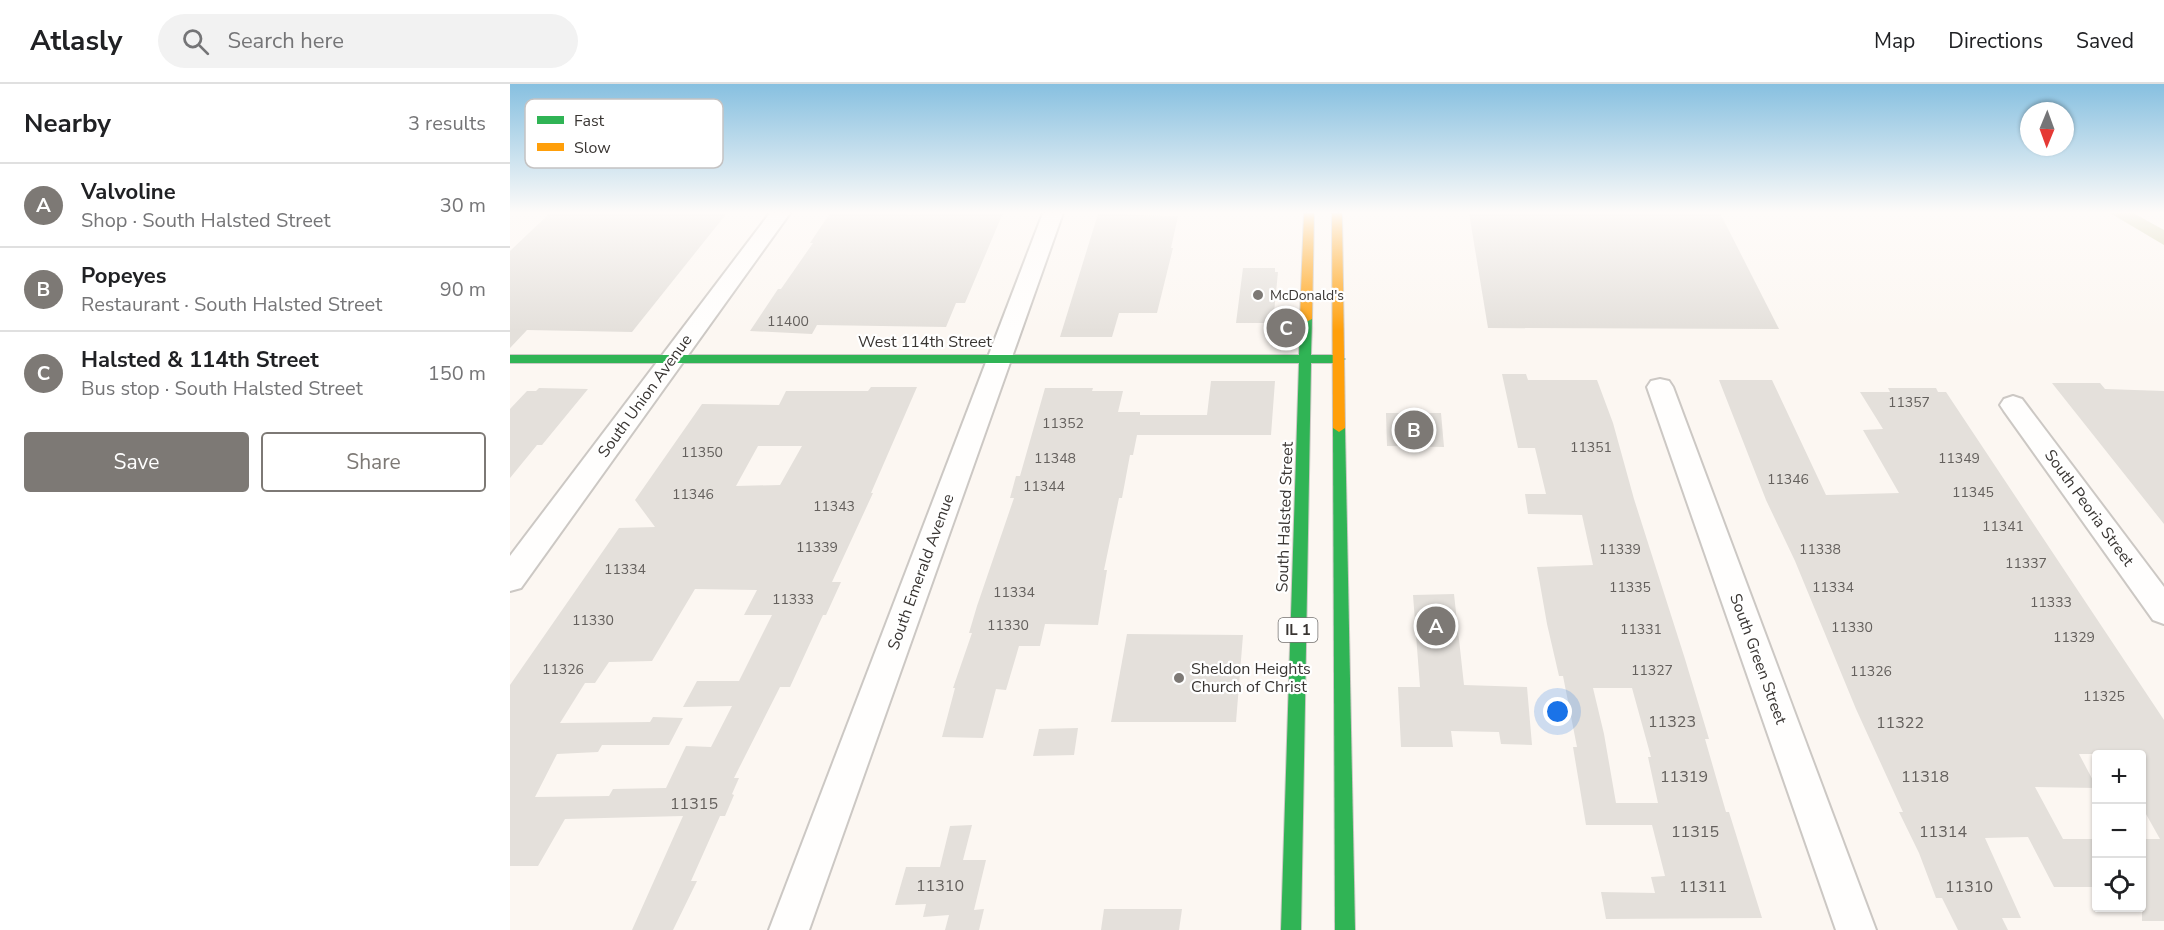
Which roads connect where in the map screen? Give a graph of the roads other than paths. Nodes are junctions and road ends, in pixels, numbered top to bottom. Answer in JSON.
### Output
{"nodes":[{"id":1,"x":751,"y":252,"type":"edge"},
{"id":2,"x":1039,"y":252,"type":"edge"},
{"id":3,"x":1308,"y":252,"type":"edge"},
{"id":4,"x":1338,"y":252,"type":"edge"},
{"id":5,"x":510,"y":359,"type":"edge"},
{"id":6,"x":672,"y":359,"type":"junction"},
{"id":7,"x":1000,"y":359,"type":"junction"},
{"id":8,"x":1305,"y":359,"type":"junction"},
{"id":9,"x":1339,"y":359,"type":"junction"},
{"id":10,"x":1660,"y":387,"type":"dead end"},
{"id":11,"x":2013,"y":405,"type":"dead end"},
{"id":12,"x":510,"y":579,"type":"edge"},
{"id":13,"x":2164,"y":611,"type":"edge"},
{"id":14,"x":789,"y":930,"type":"edge"},
{"id":15,"x":1291,"y":930,"type":"edge"},
{"id":16,"x":1345,"y":930,"type":"edge"},
{"id":17,"x":1856,"y":930,"type":"edge"}],
"edges":[{"from":1,"to":6,"type":"street","name":"South Union Avenue"},
{"from":2,"to":7,"type":"street","name":"South Emerald Avenue"},
{"from":3,"to":8,"type":"main road","name":"South Halsted Street","number":"IL 1"},
{"from":4,"to":9,"type":"main road","number":"IL 1"},
{"from":5,"to":6,"type":"main road","name":"West 114th Street"},
{"from":6,"to":7,"type":"main road","name":"West 114th Street"},
{"from":6,"to":12,"type":"street","name":"South Union Avenue"},
{"from":7,"to":8,"type":"main road","name":"West 114th Street"},
{"from":7,"to":14,"type":"street","name":"South Emerald Avenue"},
{"from":8,"to":9,"type":"main road","name":"West 114th Street"},
{"from":8,"to":15,"type":"main road","name":"South Halsted Street","number":"IL 1"},
{"from":9,"to":16,"type":"main road","number":"IL 1"},
{"from":10,"to":17,"type":"street","name":"South Green Street"},
{"from":11,"to":13,"type":"street","name":"South Peoria Street"}]}
